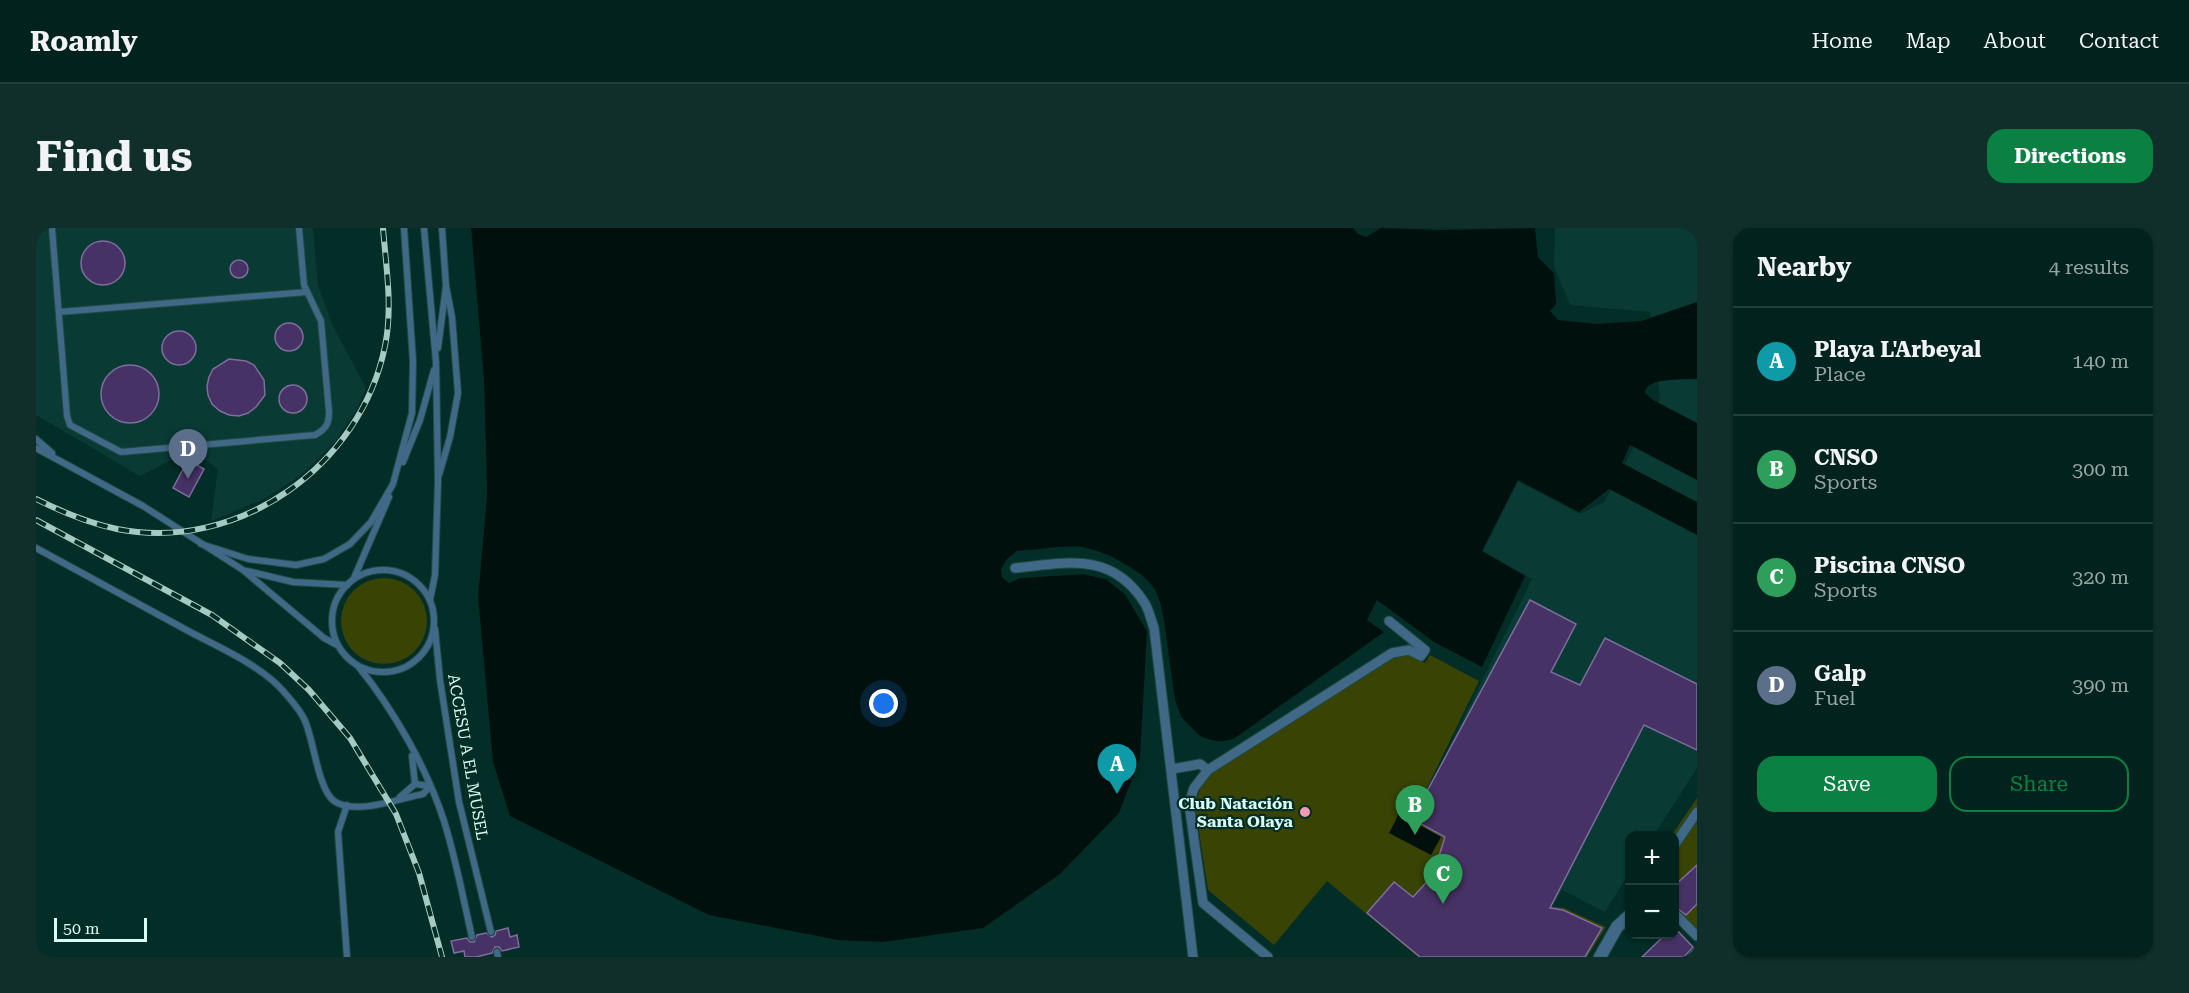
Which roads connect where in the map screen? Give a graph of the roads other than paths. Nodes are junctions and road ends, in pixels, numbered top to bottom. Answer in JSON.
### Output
{"nodes":[{"id":1,"x":52,"y":228,"type":"edge"},
{"id":2,"x":299,"y":228,"type":"edge"},
{"id":3,"x":404,"y":228,"type":"edge"},
{"id":4,"x":424,"y":228,"type":"edge"},
{"id":5,"x":442,"y":228,"type":"edge"},
{"id":6,"x":446,"y":286,"type":"junction"},
{"id":7,"x":307,"y":292,"type":"junction"},
{"id":8,"x":59,"y":312,"type":"junction"},
{"id":9,"x":436,"y":362,"type":"junction"},
{"id":10,"x":36,"y":439,"type":"edge"},
{"id":11,"x":36,"y":448,"type":"edge"},
{"id":12,"x":62,"y":462,"type":"junction"},
{"id":13,"x":438,"y":481,"type":"junction"},
{"id":14,"x":393,"y":484,"type":"junction"},
{"id":15,"x":201,"y":544,"type":"junction"},
{"id":16,"x":36,"y":548,"type":"edge"},
{"id":17,"x":1015,"y":568,"type":"dead end"},
{"id":18,"x":243,"y":570,"type":"junction"},
{"id":19,"x":354,"y":579,"type":"junction"},
{"id":20,"x":346,"y":585,"type":"junction"},
{"id":21,"x":430,"y":600,"type":"junction"},
{"id":22,"x":434,"y":620,"type":"junction"},
{"id":23,"x":1389,"y":621,"type":"dead end"},
{"id":24,"x":337,"y":645,"type":"junction"},
{"id":25,"x":358,"y":665,"type":"junction"},
{"id":26,"x":410,"y":747,"type":"junction"},
{"id":27,"x":1172,"y":769,"type":"junction"},
{"id":28,"x":1208,"y":770,"type":"junction"},
{"id":29,"x":415,"y":784,"type":"junction"},
{"id":30,"x":430,"y":786,"type":"junction"},
{"id":31,"x":399,"y":798,"type":"junction"},
{"id":32,"x":347,"y":805,"type":"junction"},
{"id":33,"x":1697,"y":812,"type":"edge"},
{"id":34,"x":1679,"y":839,"type":"edge"},
{"id":35,"x":1203,"y":903,"type":"junction"},
{"id":36,"x":1188,"y":904,"type":"junction"},
{"id":37,"x":1625,"y":919,"type":"edge"},
{"id":38,"x":1679,"y":919,"type":"edge"},
{"id":39,"x":491,"y":932,"type":"dead end"},
{"id":40,"x":1697,"y":936,"type":"edge"},
{"id":41,"x":472,"y":937,"type":"dead end"},
{"id":42,"x":1697,"y":952,"type":"edge"},
{"id":43,"x":347,"y":957,"type":"edge"},
{"id":44,"x":1193,"y":957,"type":"edge"},
{"id":45,"x":1268,"y":957,"type":"edge"},
{"id":46,"x":1600,"y":957,"type":"edge"},
{"id":47,"x":1692,"y":957,"type":"edge"}],
"edges":[{"from":1,"to":8,"type":"lane"},
{"from":2,"to":7,"type":"lane"},
{"from":3,"to":14,"type":"lane"},
{"from":4,"to":9,"type":"lane"},
{"from":5,"to":6,"type":"lane"},
{"from":6,"to":9,"type":"lane"},
{"from":6,"to":13,"type":"lane"},
{"from":7,"to":8,"type":"lane"},
{"from":7,"to":8,"type":"lane"},
{"from":9,"to":13,"type":"lane"},
{"from":9,"to":14,"type":"lane"},
{"from":10,"to":12,"type":"lane"},
{"from":11,"to":12,"type":"lane"},
{"from":12,"to":15,"type":"lane"},
{"from":13,"to":21,"type":"lane"},
{"from":14,"to":15,"type":"lane"},
{"from":14,"to":19,"type":"lane"},
{"from":15,"to":18,"type":"lane"},
{"from":16,"to":32,"type":"lane"},
{"from":17,"to":27,"type":"street"},
{"from":18,"to":20,"type":"lane"},
{"from":18,"to":24,"type":"lane","name":"ACCESU A EL MUSEL"},
{"from":19,"to":20,"type":"lane"},
{"from":19,"to":21,"type":"lane"},
{"from":20,"to":24,"type":"lane"},
{"from":21,"to":22,"type":"lane","name":"ACCESU A EL MUSEL"},
{"from":22,"to":25,"type":"lane","name":"ACCESU A EL MUSEL"},
{"from":22,"to":39,"type":"lane","name":"ACCESU A EL MUSEL"},
{"from":23,"to":28,"type":"street"},
{"from":24,"to":25,"type":"lane","name":"ACCESU A EL MUSEL"},
{"from":25,"to":26,"type":"lane","name":"ACCESU A EL MUSEL"},
{"from":26,"to":29,"type":"lane"},
{"from":26,"to":30,"type":"lane","name":"ACCESU A EL MUSEL"},
{"from":27,"to":28,"type":"street"},
{"from":27,"to":36,"type":"street"},
{"from":28,"to":35,"type":"street"},
{"from":29,"to":30,"type":"lane"},
{"from":29,"to":31,"type":"lane"},
{"from":30,"to":31,"type":"lane"},
{"from":30,"to":41,"type":"lane","name":"ACCESU A EL MUSEL"},
{"from":31,"to":32,"type":"lane"},
{"from":32,"to":43,"type":"lane"},
{"from":33,"to":34,"type":"street"},
{"from":35,"to":36,"type":"street"},
{"from":35,"to":45,"type":"street"},
{"from":36,"to":44,"type":"street"},
{"from":37,"to":46,"type":"street"},
{"from":38,"to":40,"type":"street"},
{"from":42,"to":47,"type":"street"}]}
